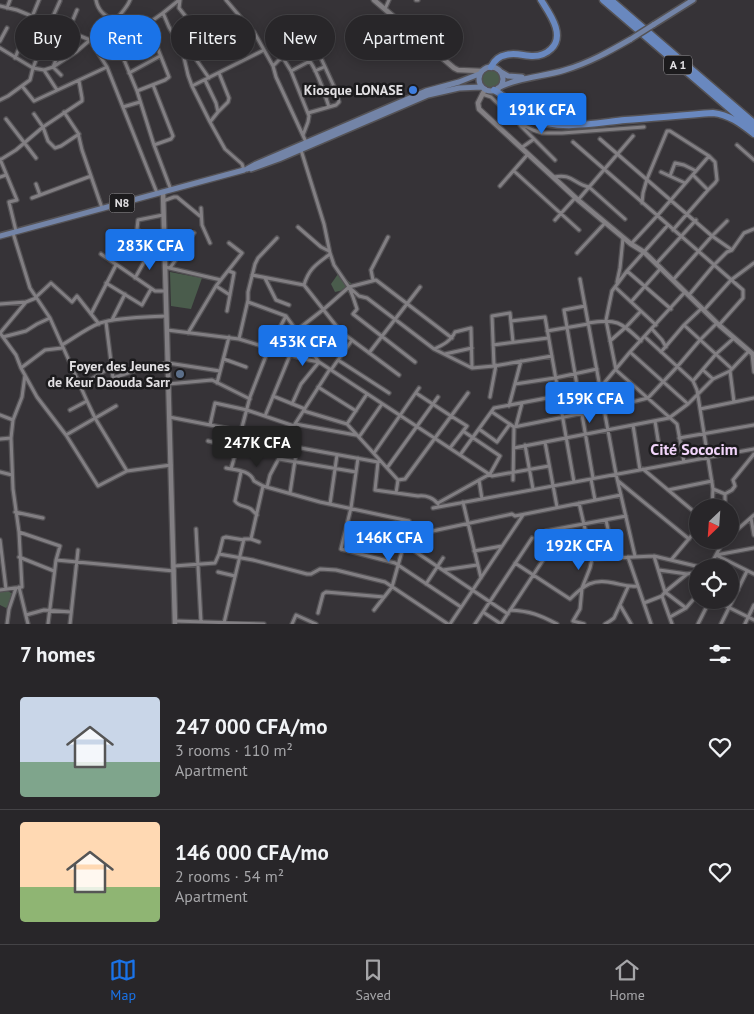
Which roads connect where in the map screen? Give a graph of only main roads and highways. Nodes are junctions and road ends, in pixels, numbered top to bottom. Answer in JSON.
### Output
{"nodes":[{"id":1,"x":541,"y":0,"type":"edge"},
{"id":2,"x":604,"y":0,"type":"edge"},
{"id":3,"x":611,"y":0,"type":"edge"},
{"id":4,"x":692,"y":0,"type":"edge"},
{"id":5,"x":491,"y":67,"type":"junction"},
{"id":6,"x":499,"y":71,"type":"junction"},
{"id":7,"x":480,"y":73,"type":"junction"},
{"id":8,"x":527,"y":78,"type":"junction"},
{"id":9,"x":496,"y":89,"type":"junction"},
{"id":10,"x":483,"y":90,"type":"junction"},
{"id":11,"x":754,"y":123,"type":"edge"},
{"id":12,"x":754,"y":130,"type":"edge"},
{"id":13,"x":754,"y":134,"type":"edge"},
{"id":14,"x":244,"y":170,"type":"road end"},
{"id":15,"x":0,"y":236,"type":"edge"}],
"edges":[{"from":1,"to":5,"type":"highway"},
{"from":2,"to":12,"type":"highway","number":"A 1"},
{"from":3,"to":11,"type":"highway","number":"A 1"},
{"from":4,"to":8,"type":"main road","bridge":true},
{"from":5,"to":6,"type":"main road"},
{"from":5,"to":7,"type":"main road"},
{"from":6,"to":8,"type":"main road"},
{"from":6,"to":9,"type":"main road"},
{"from":7,"to":10,"type":"main road"},
{"from":7,"to":10,"type":"main road"},
{"from":8,"to":9,"type":"main road"},
{"from":9,"to":10,"type":"main road"},
{"from":9,"to":13,"type":"highway"},
{"from":14,"to":15,"type":"main road","number":"N8"}]}
